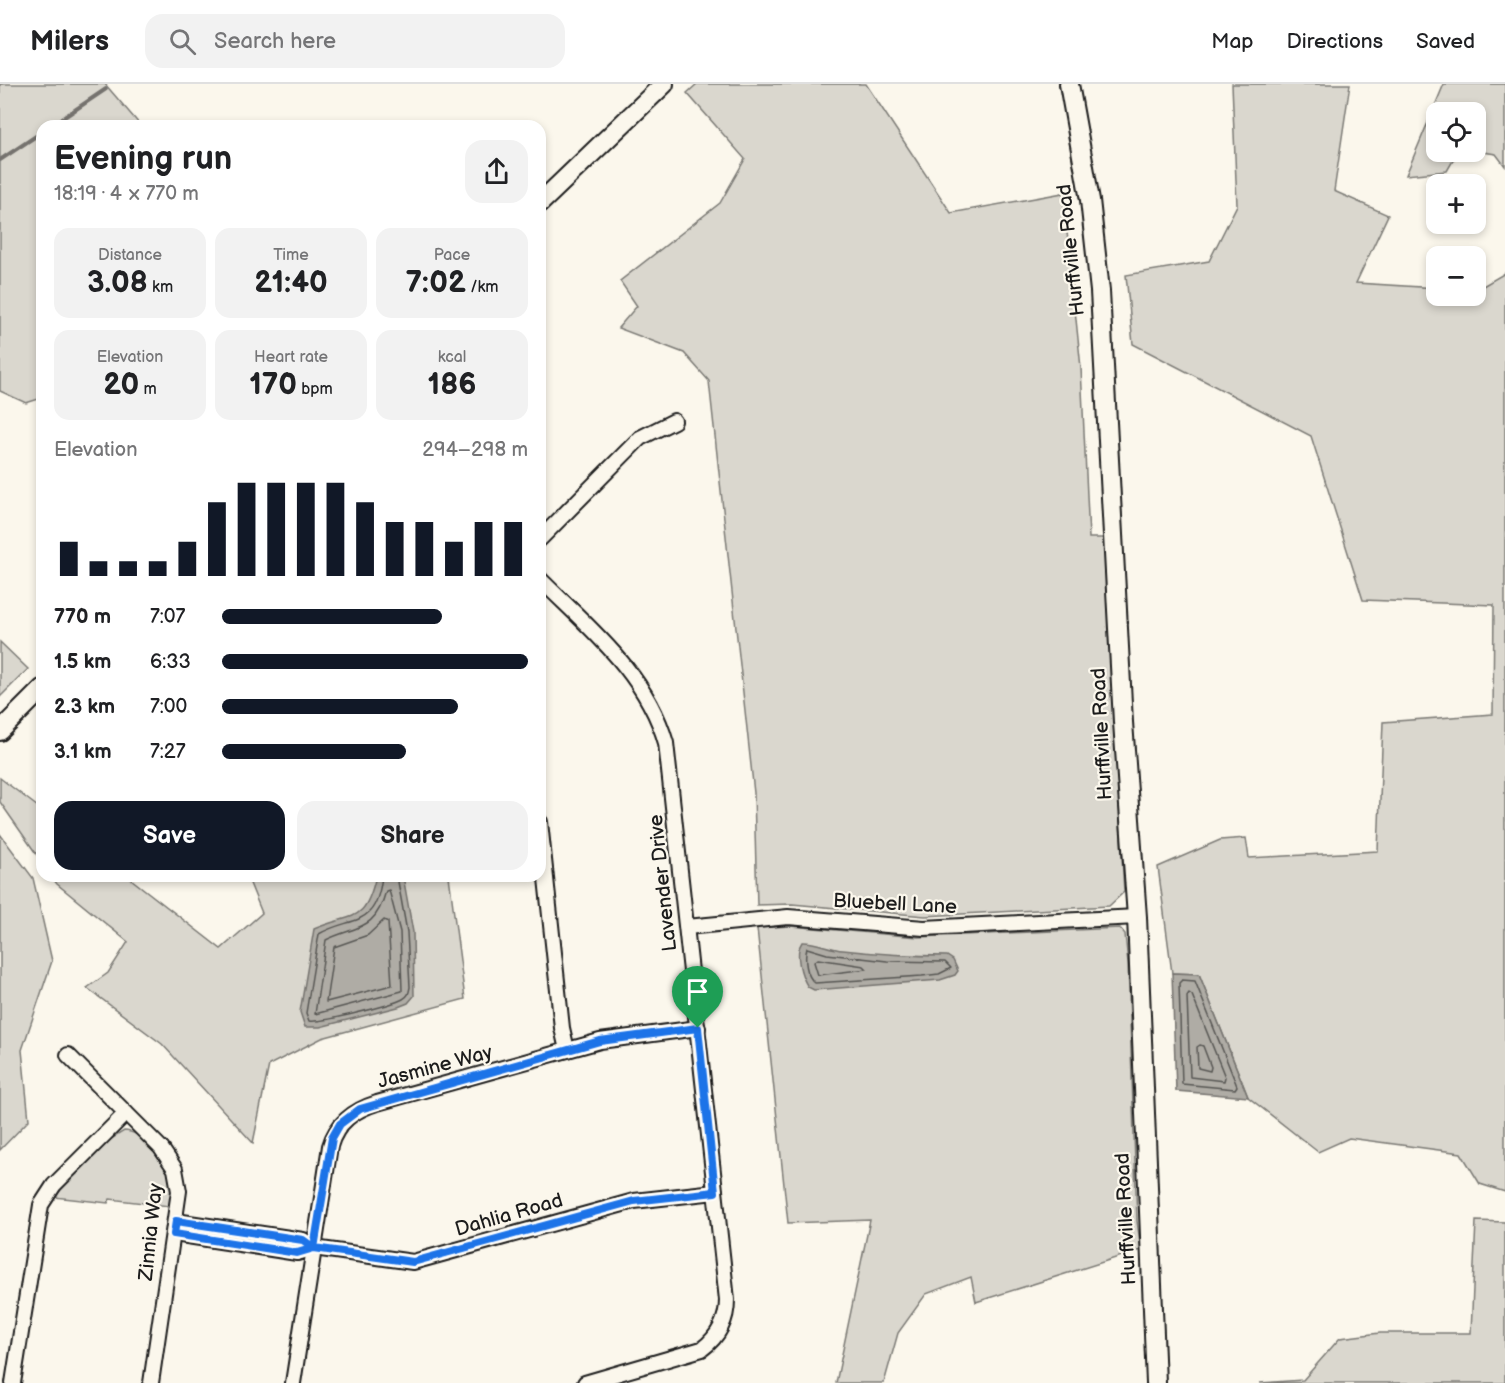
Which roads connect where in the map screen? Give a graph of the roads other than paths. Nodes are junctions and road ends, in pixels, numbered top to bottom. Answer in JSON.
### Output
{"nodes":[{"id":1,"x":664,"y":84,"type":"edge"},
{"id":2,"x":1069,"y":84,"type":"edge"},
{"id":3,"x":546,"y":197,"type":"edge"},
{"id":4,"x":674,"y":421,"type":"dead end"},
{"id":5,"x":546,"y":533,"type":"edge"},
{"id":6,"x":546,"y":585,"type":"edge"},
{"id":7,"x":36,"y":695,"type":"edge"},
{"id":8,"x":0,"y":731,"type":"edge"},
{"id":9,"x":546,"y":878,"type":"edge"},
{"id":10,"x":1137,"y":917,"type":"junction"},
{"id":11,"x":687,"y":927,"type":"junction"},
{"id":12,"x":698,"y":1028,"type":"junction"},
{"id":13,"x":567,"y":1050,"type":"junction"},
{"id":14,"x":68,"y":1055,"type":"dead end"},
{"id":15,"x":126,"y":1113,"type":"junction"},
{"id":16,"x":715,"y":1192,"type":"junction"},
{"id":17,"x":175,"y":1228,"type":"junction"},
{"id":18,"x":314,"y":1248,"type":"junction"},
{"id":19,"x":12,"y":1383,"type":"edge"},
{"id":20,"x":151,"y":1383,"type":"edge"},
{"id":21,"x":293,"y":1383,"type":"edge"},
{"id":22,"x":585,"y":1383,"type":"edge"},
{"id":23,"x":1156,"y":1383,"type":"edge"}],
"edges":[{"from":1,"to":3,"type":"main road"},
{"from":2,"to":10,"type":"main road","name":"Hurffville Road"},
{"from":4,"to":5,"type":"street"},
{"from":6,"to":11,"type":"street","name":"Lavender Drive"},
{"from":7,"to":8,"type":"main road"},
{"from":9,"to":13,"type":"street"},
{"from":10,"to":11,"type":"street","name":"Bluebell Lane"},
{"from":10,"to":23,"type":"main road","name":"Hurffville Road"},
{"from":11,"to":12,"type":"street","name":"Lavender Drive"},
{"from":12,"to":13,"type":"street","name":"Jasmine Way"},
{"from":12,"to":16,"type":"street","name":"Lavender Drive"},
{"from":13,"to":18,"type":"street","name":"Jasmine Way"},
{"from":14,"to":15,"type":"street","name":"Zinnia Way"},
{"from":15,"to":17,"type":"street","name":"Zinnia Way"},
{"from":15,"to":19,"type":"street"},
{"from":16,"to":18,"type":"street","name":"Dahlia Road"},
{"from":16,"to":22,"type":"street","name":"Lavender Drive"},
{"from":17,"to":18,"type":"street","name":"Dahlia Road"},
{"from":17,"to":20,"type":"street","name":"Zinnia Way"},
{"from":18,"to":21,"type":"street","name":"Jasmine Way"}]}
